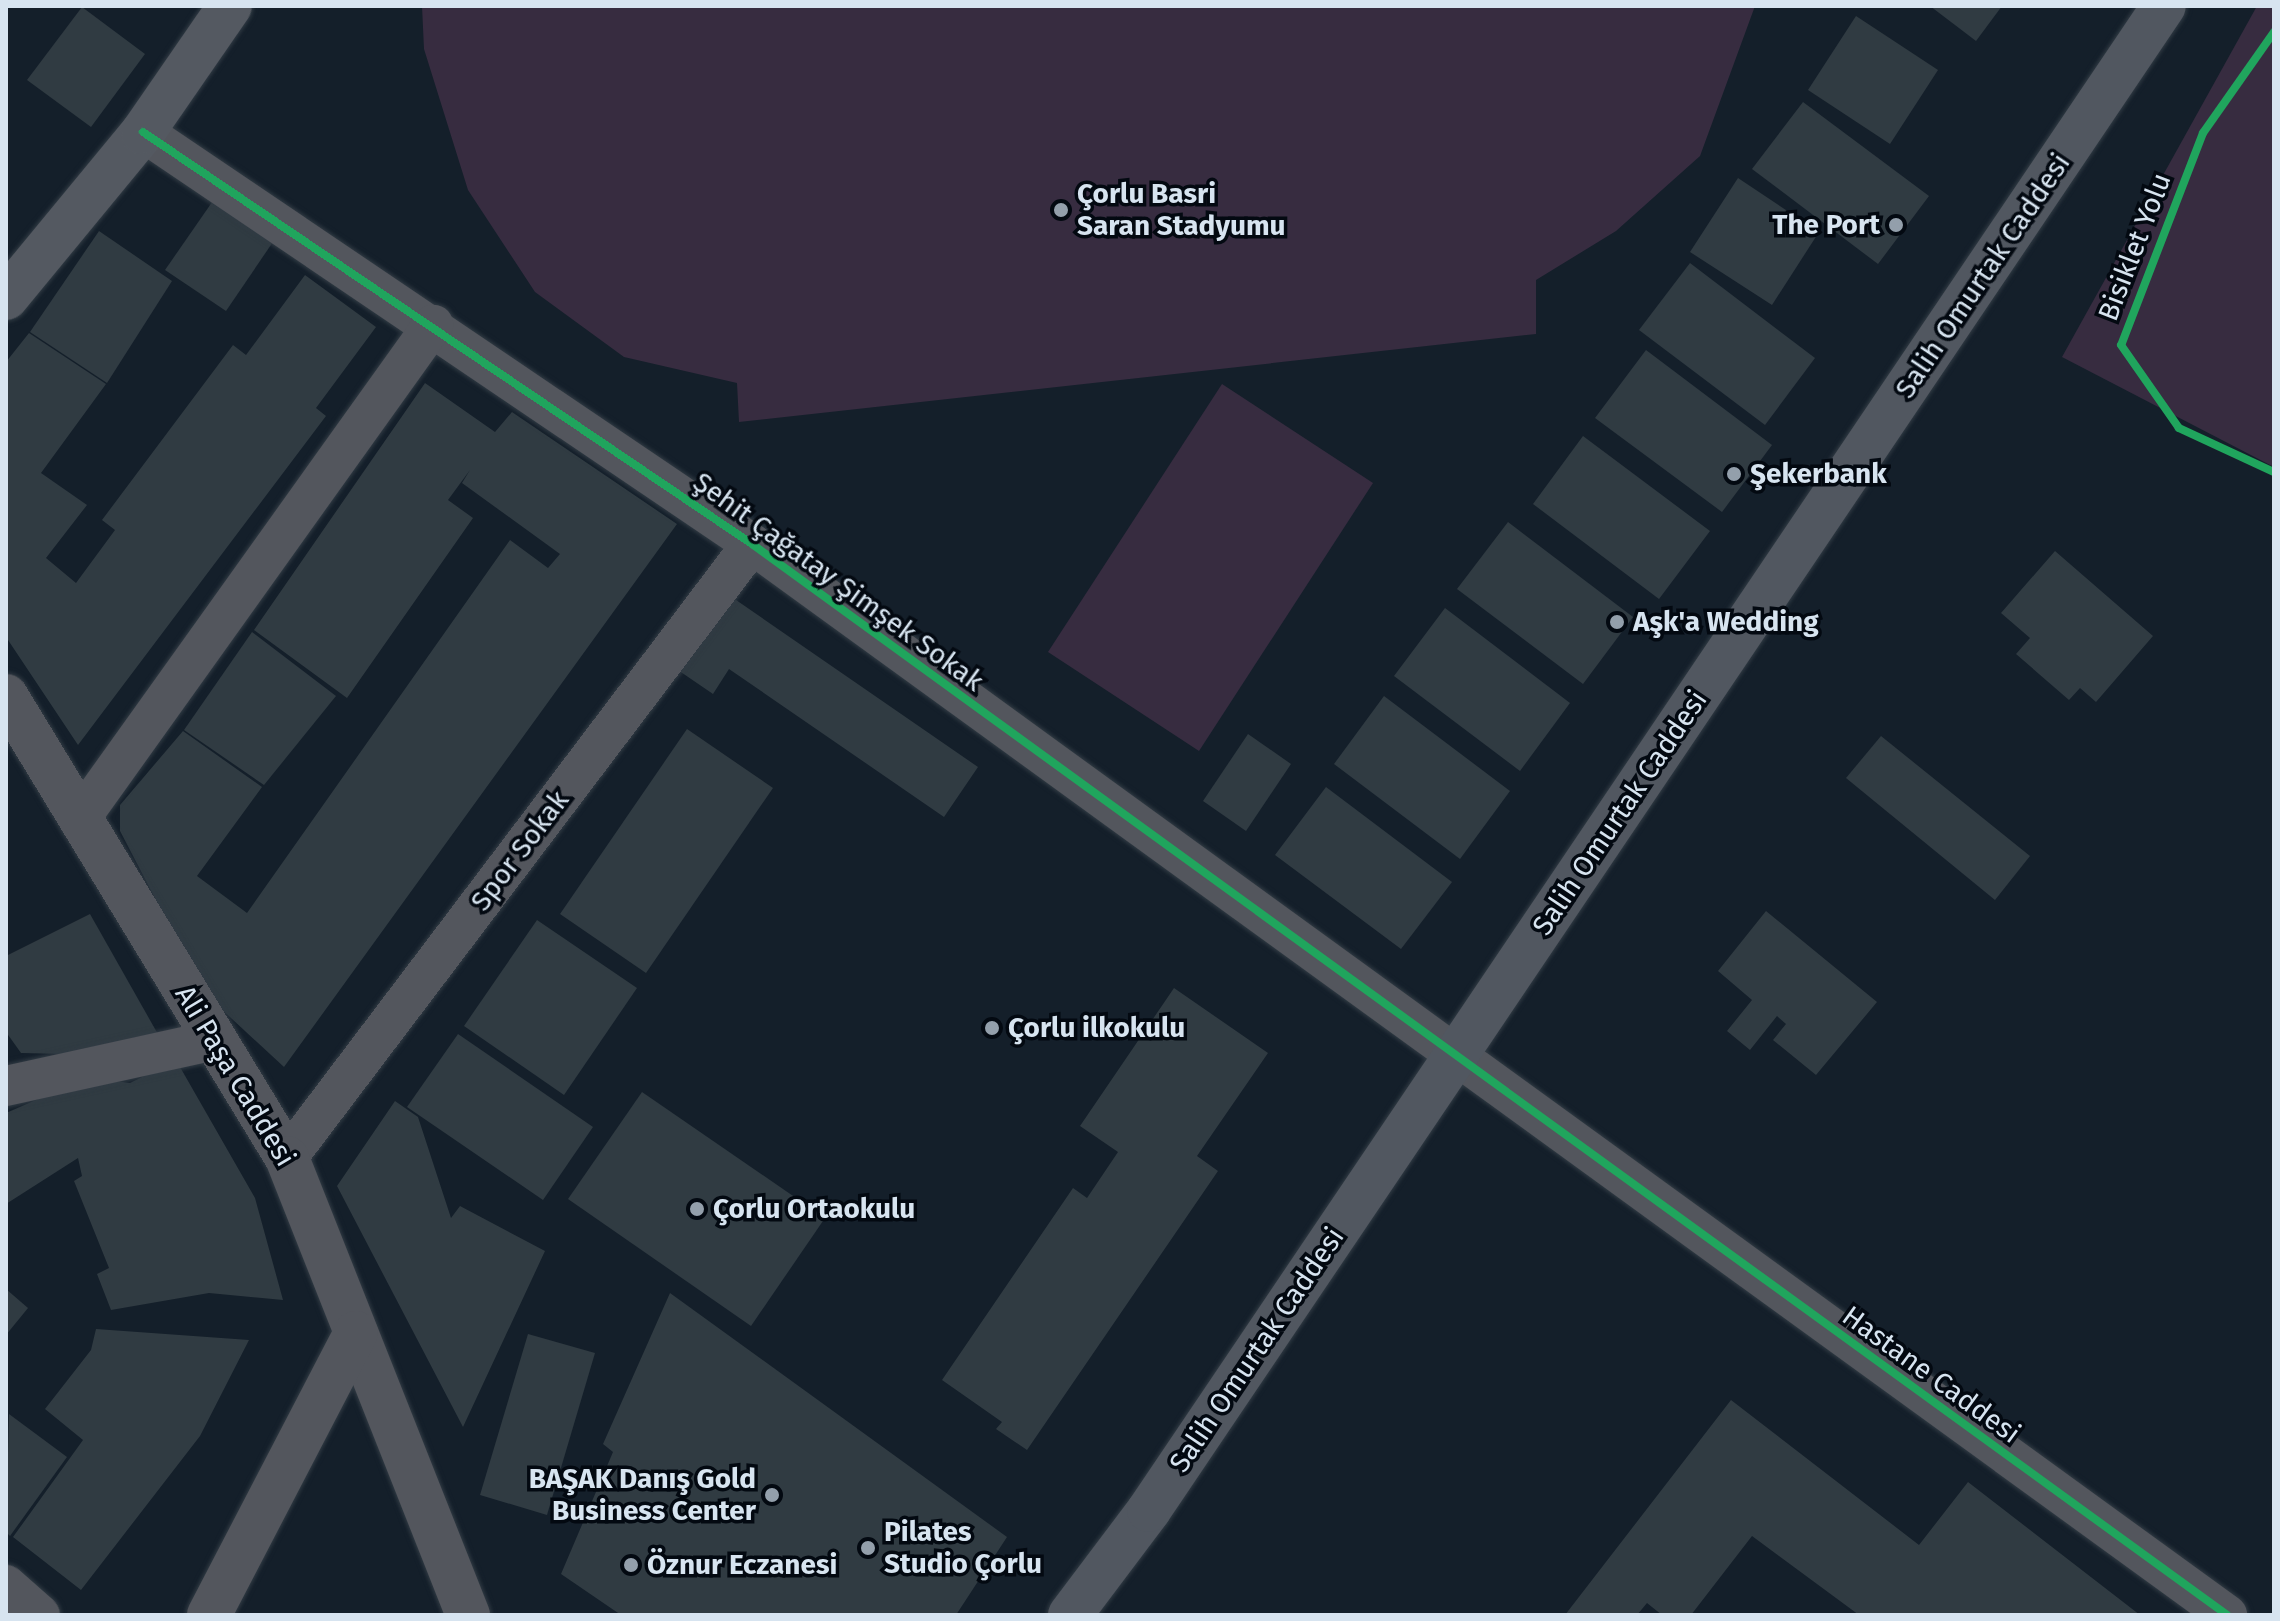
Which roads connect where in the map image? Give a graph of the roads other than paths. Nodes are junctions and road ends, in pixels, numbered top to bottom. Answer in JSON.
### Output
{"nodes":[{"id":1,"x":230,"y":6,"type":"edge"},
{"id":2,"x":2164,"y":6,"type":"edge"},
{"id":3,"x":143,"y":132,"type":"junction"},
{"id":4,"x":6,"y":298,"type":"edge"},
{"id":5,"x":433,"y":325,"type":"junction"},
{"id":6,"x":752,"y":544,"type":"junction"},
{"id":7,"x":6,"y":696,"type":"edge"},
{"id":8,"x":79,"y":820,"type":"junction"},
{"id":9,"x":215,"y":1040,"type":"junction"},
{"id":10,"x":1454,"y":1059,"type":"junction"},
{"id":11,"x":6,"y":1086,"type":"edge"},
{"id":12,"x":287,"y":1158,"type":"junction"},
{"id":13,"x":356,"y":1333,"type":"junction"},
{"id":14,"x":6,"y":1585,"type":"edge"},
{"id":15,"x":40,"y":1615,"type":"edge"},
{"id":16,"x":209,"y":1615,"type":"edge"},
{"id":17,"x":468,"y":1615,"type":"edge"},
{"id":18,"x":1070,"y":1615,"type":"edge"},
{"id":19,"x":2227,"y":1615,"type":"edge"}],
"edges":[{"from":1,"to":3,"type":"main road"},
{"from":2,"to":10,"type":"main road","name":"Salih Omurtak Caddesi"},
{"from":3,"to":4,"type":"main road"},
{"from":3,"to":5,"type":"street","name":"Şehit Çağatay Şimşek Sokak"},
{"from":5,"to":6,"type":"street","name":"Şehit Çağatay Şimşek Sokak"},
{"from":5,"to":8,"type":"street"},
{"from":6,"to":10,"type":"street","name":"Şehit Çağatay Şimşek Sokak"},
{"from":6,"to":12,"type":"street","name":"Spor Sokak"},
{"from":7,"to":8,"type":"street","name":"Ali Paşa Caddesi"},
{"from":8,"to":9,"type":"street","name":"Ali Paşa Caddesi"},
{"from":9,"to":11,"type":"street"},
{"from":9,"to":12,"type":"street","name":"Ali Paşa Caddesi"},
{"from":10,"to":18,"type":"main road","name":"Salih Omurtak Caddesi"},
{"from":10,"to":19,"type":"street","name":"Hastane Caddesi"},
{"from":12,"to":13,"type":"street","name":"Ali Paşa Caddesi"},
{"from":13,"to":16,"type":"street"},
{"from":13,"to":17,"type":"street","name":"Ali Paşa Caddesi"},
{"from":14,"to":15,"type":"street"}]}
